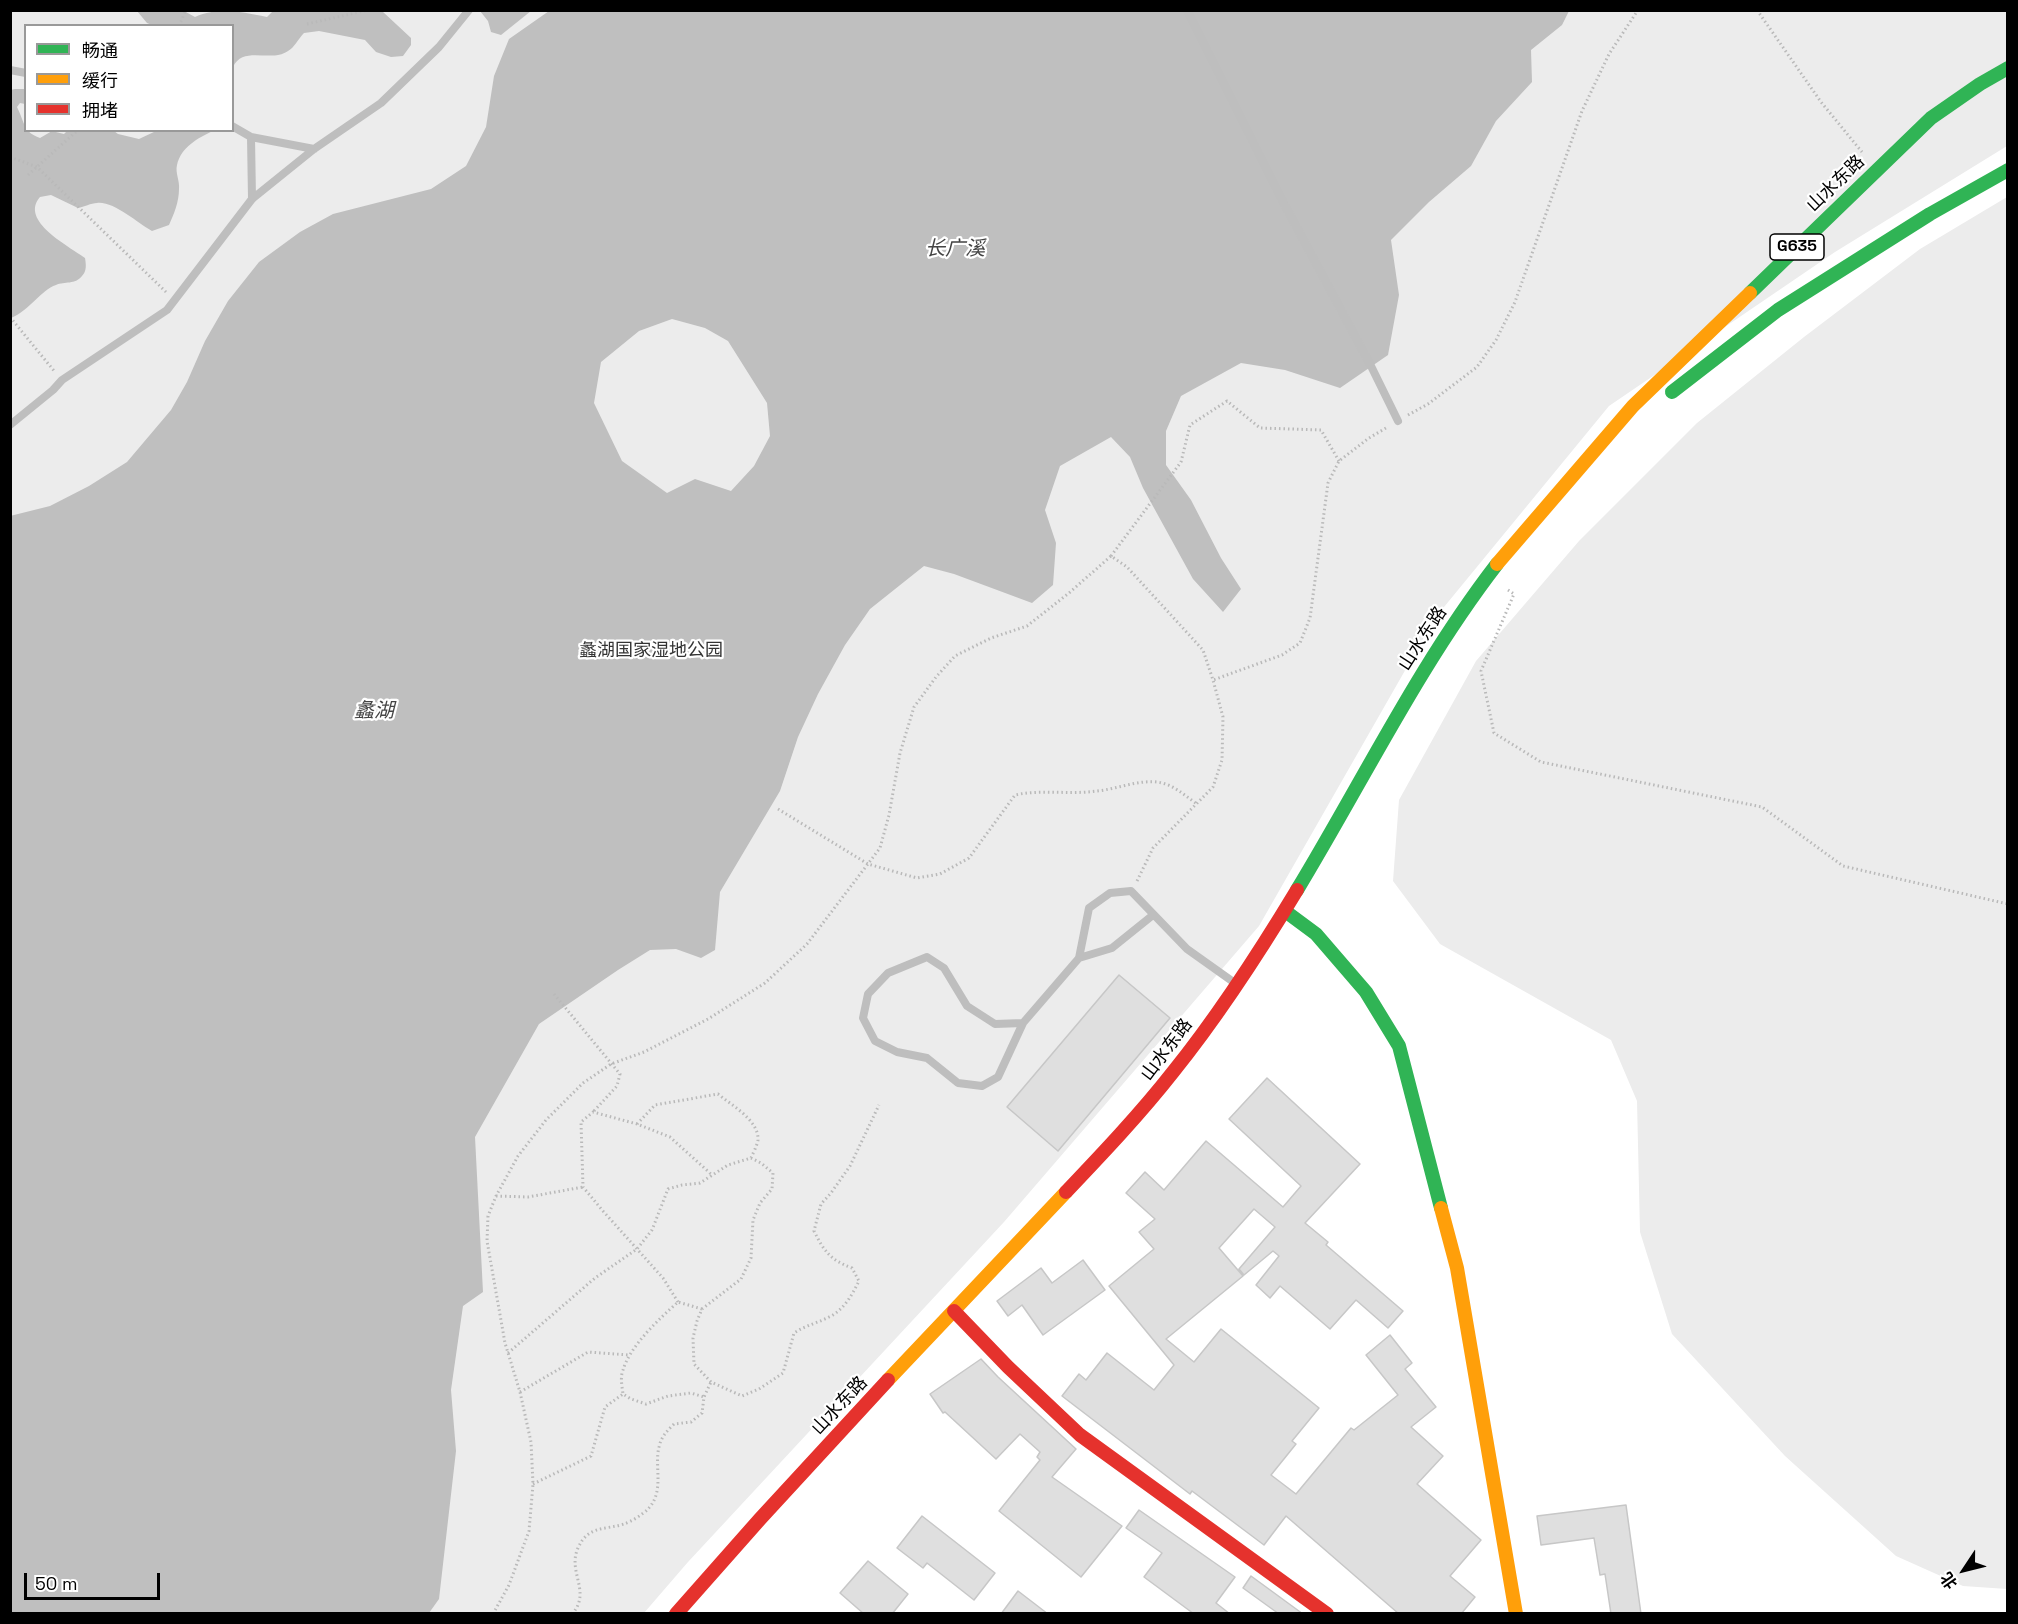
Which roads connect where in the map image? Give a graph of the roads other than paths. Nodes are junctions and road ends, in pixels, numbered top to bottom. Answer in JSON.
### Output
{"nodes":[{"id":1,"x":1188,"y":12,"type":"edge"},
{"id":2,"x":467,"y":13,"type":"edge"},
{"id":3,"x":2007,"y":68,"type":"edge"},
{"id":4,"x":234,"y":127,"type":"edge"},
{"id":5,"x":251,"y":137,"type":"junction"},
{"id":6,"x":314,"y":149,"type":"junction"},
{"id":7,"x":2007,"y":170,"type":"edge"},
{"id":8,"x":252,"y":199,"type":"junction"},
{"id":9,"x":1398,"y":421,"type":"road end"},
{"id":10,"x":10,"y":425,"type":"edge"},
{"id":11,"x":1602,"y":444,"type":"junction"},
{"id":12,"x":1285,"y":911,"type":"junction"},
{"id":13,"x":1153,"y":915,"type":"junction"},
{"id":14,"x":1079,"y":958,"type":"junction"},
{"id":15,"x":1237,"y":985,"type":"junction"},
{"id":16,"x":1023,"y":1023,"type":"junction"},
{"id":17,"x":954,"y":1311,"type":"junction"},
{"id":18,"x":676,"y":1614,"type":"edge"},
{"id":19,"x":1327,"y":1614,"type":"edge"},
{"id":20,"x":1516,"y":1614,"type":"edge"}],
"edges":[{"from":1,"to":9,"type":"lane"},
{"from":2,"to":6,"type":"lane"},
{"from":3,"to":11,"type":"main road","name":"山水东路","number":"G635"},
{"from":4,"to":5,"type":"lane"},
{"from":5,"to":6,"type":"lane"},
{"from":5,"to":8,"type":"lane"},
{"from":6,"to":8,"type":"lane"},
{"from":7,"to":11,"type":"main road","name":"山水东路","number":"G635"},
{"from":8,"to":10,"type":"lane"},
{"from":11,"to":12,"type":"main road","name":"山水东路"},
{"from":12,"to":15,"type":"main road","name":"山水东路"},
{"from":12,"to":20,"type":"main road"},
{"from":13,"to":14,"type":"lane"},
{"from":13,"to":14,"type":"lane"},
{"from":13,"to":15,"type":"lane"},
{"from":14,"to":16,"type":"lane"},
{"from":15,"to":17,"type":"main road","name":"山水东路"},
{"from":16,"to":16,"type":"lane"},
{"from":17,"to":18,"type":"main road","name":"山水东路"},
{"from":17,"to":19,"type":"main road"}]}
